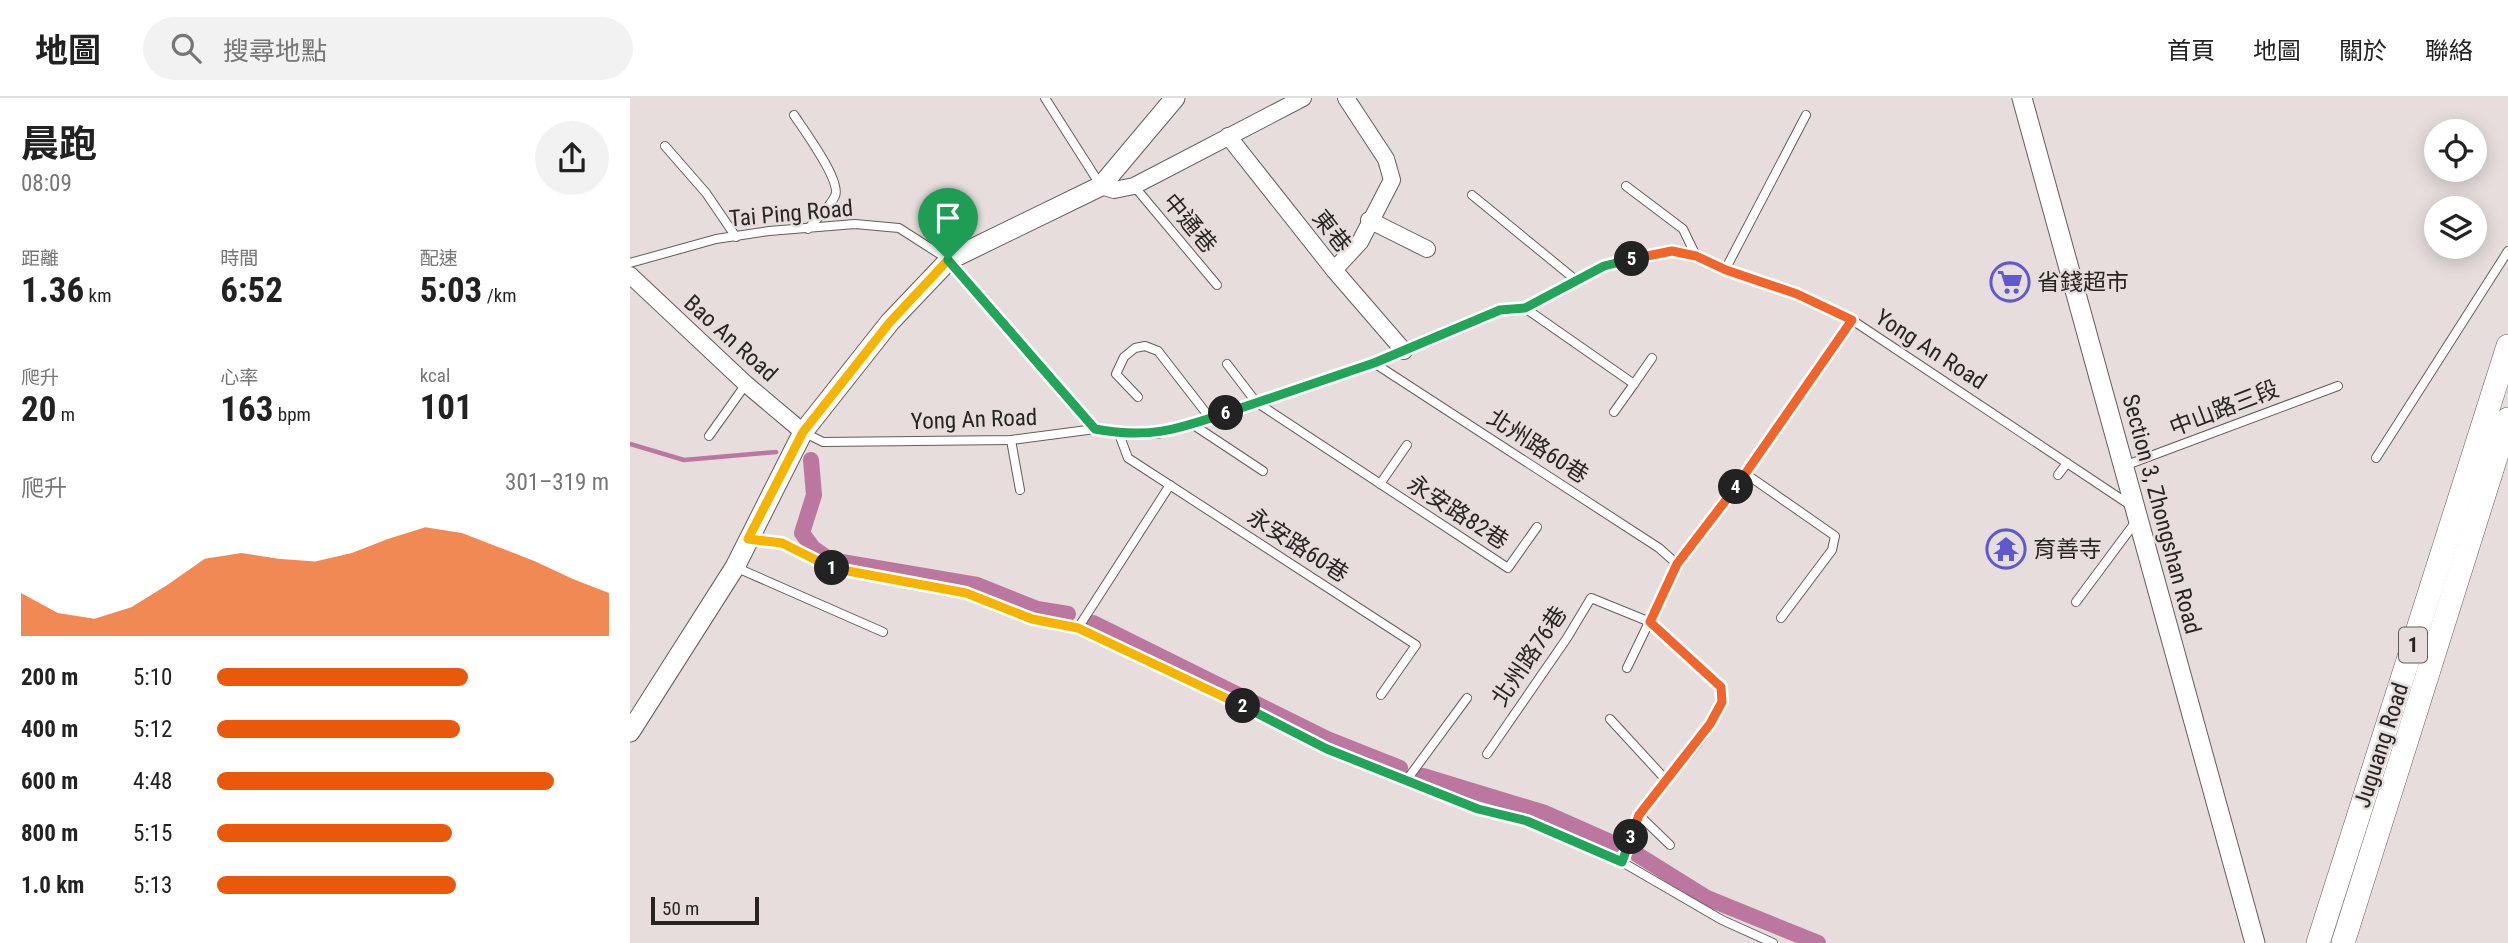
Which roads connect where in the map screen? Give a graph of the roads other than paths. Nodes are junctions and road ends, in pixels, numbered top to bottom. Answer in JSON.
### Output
{"nodes":[{"id":1,"x":1045,"y":98,"type":"edge"},
{"id":2,"x":1175,"y":98,"type":"edge"},
{"id":3,"x":1303,"y":98,"type":"edge"},
{"id":4,"x":1346,"y":98,"type":"edge"},
{"id":5,"x":2022,"y":98,"type":"edge"},
{"id":6,"x":794,"y":115,"type":"dead end"},
{"id":7,"x":1806,"y":115,"type":"dead end"},
{"id":8,"x":1228,"y":136,"type":"junction"},
{"id":9,"x":665,"y":146,"type":"dead end"},
{"id":10,"x":1101,"y":186,"type":"junction"},
{"id":11,"x":1626,"y":186,"type":"dead end"},
{"id":12,"x":1134,"y":187,"type":"junction"},
{"id":13,"x":1472,"y":195,"type":"dead end"},
{"id":14,"x":1369,"y":220,"type":"junction"},
{"id":15,"x":807,"y":229,"type":"junction"},
{"id":16,"x":736,"y":237,"type":"junction"},
{"id":17,"x":1427,"y":249,"type":"dead end"},
{"id":18,"x":2508,"y":251,"type":"edge"},
{"id":19,"x":1696,"y":256,"type":"junction"},
{"id":20,"x":948,"y":260,"type":"junction"},
{"id":21,"x":630,"y":263,"type":"edge"},
{"id":22,"x":1334,"y":270,"type":"junction"},
{"id":23,"x":1726,"y":270,"type":"junction"},
{"id":24,"x":630,"y":275,"type":"edge"},
{"id":25,"x":1577,"y":281,"type":"junction"},
{"id":26,"x":1217,"y":285,"type":"dead end"},
{"id":27,"x":1525,"y":308,"type":"junction"},
{"id":28,"x":1852,"y":320,"type":"junction"},
{"id":29,"x":2508,"y":346,"type":"edge"},
{"id":30,"x":1404,"y":351,"type":"junction"},
{"id":31,"x":1652,"y":358,"type":"dead end"},
{"id":32,"x":1374,"y":363,"type":"junction"},
{"id":33,"x":1227,"y":364,"type":"dead end"},
{"id":34,"x":746,"y":384,"type":"junction"},
{"id":35,"x":1634,"y":384,"type":"junction"},
{"id":36,"x":2338,"y":386,"type":"dead end"},
{"id":37,"x":1138,"y":397,"type":"dead end"},
{"id":38,"x":1256,"y":402,"type":"junction"},
{"id":39,"x":1614,"y":412,"type":"dead end"},
{"id":40,"x":1210,"y":418,"type":"junction"},
{"id":41,"x":2508,"y":419,"type":"edge"},
{"id":42,"x":1192,"y":424,"type":"junction"},
{"id":43,"x":1095,"y":429,"type":"junction"},
{"id":44,"x":1119,"y":434,"type":"junction"},
{"id":45,"x":709,"y":436,"type":"dead end"},
{"id":46,"x":1010,"y":440,"type":"junction"},
{"id":47,"x":796,"y":445,"type":"junction"},
{"id":48,"x":1407,"y":445,"type":"dead end"},
{"id":49,"x":2376,"y":458,"type":"dead end"},
{"id":50,"x":2067,"y":463,"type":"junction"},
{"id":51,"x":2124,"y":466,"type":"junction"},
{"id":52,"x":1264,"y":471,"type":"dead end"},
{"id":53,"x":1746,"y":474,"type":"junction"},
{"id":54,"x":2058,"y":475,"type":"dead end"},
{"id":55,"x":1380,"y":484,"type":"junction"},
{"id":56,"x":1170,"y":485,"type":"junction"},
{"id":57,"x":1020,"y":490,"type":"dead end"},
{"id":58,"x":2137,"y":513,"type":"junction"},
{"id":59,"x":1537,"y":527,"type":"dead end"},
{"id":60,"x":748,"y":539,"type":"junction"},
{"id":61,"x":1677,"y":564,"type":"junction"},
{"id":62,"x":735,"y":567,"type":"junction"},
{"id":63,"x":2076,"y":602,"type":"dead end"},
{"id":64,"x":1781,"y":618,"type":"dead end"},
{"id":65,"x":1650,"y":622,"type":"junction"},
{"id":66,"x":1078,"y":628,"type":"junction"},
{"id":67,"x":883,"y":632,"type":"dead end"},
{"id":68,"x":1627,"y":668,"type":"dead end"},
{"id":69,"x":1381,"y":695,"type":"dead end"},
{"id":70,"x":1467,"y":698,"type":"dead end"},
{"id":71,"x":1609,"y":719,"type":"dead end"},
{"id":72,"x":630,"y":732,"type":"edge"},
{"id":73,"x":1486,"y":754,"type":"dead end"},
{"id":74,"x":1406,"y":780,"type":"junction"},
{"id":75,"x":1667,"y":781,"type":"junction"},
{"id":76,"x":1639,"y":815,"type":"junction"},
{"id":77,"x":1670,"y":845,"type":"dead end"},
{"id":78,"x":1622,"y":862,"type":"junction"},
{"id":79,"x":1773,"y":943,"type":"edge"},
{"id":80,"x":2255,"y":943,"type":"edge"},
{"id":81,"x":2318,"y":943,"type":"edge"},
{"id":82,"x":2343,"y":943,"type":"edge"}],
"edges":[{"from":1,"to":10,"type":"lane"},
{"from":2,"to":10,"type":"street"},
{"from":3,"to":8,"type":"street"},
{"from":4,"to":14,"type":"street"},
{"from":5,"to":51,"type":"street","name":"Section 3, Zhongshan Road"},
{"from":6,"to":15,"type":"lane"},
{"from":7,"to":23,"type":"lane"},
{"from":8,"to":12,"type":"street"},
{"from":8,"to":22,"type":"street","name":"東巷"},
{"from":9,"to":16,"type":"lane"},
{"from":10,"to":12,"type":"street"},
{"from":10,"to":20,"type":"street"},
{"from":11,"to":19,"type":"lane"},
{"from":12,"to":26,"type":"lane","name":"中通巷"},
{"from":13,"to":25,"type":"lane"},
{"from":14,"to":17,"type":"street"},
{"from":14,"to":22,"type":"street"},
{"from":15,"to":16,"type":"lane","name":"Tai Ping Road"},
{"from":15,"to":20,"type":"lane","name":"Tai Ping Road"},
{"from":16,"to":21,"type":"lane","name":"Tai Ping Road"},
{"from":18,"to":49,"type":"lane"},
{"from":19,"to":23,"type":"lane","name":"Yong An Road"},
{"from":19,"to":25,"type":"lane","name":"Yong An Road"},
{"from":20,"to":43,"type":"lane","name":"Tai Ping Road"},
{"from":20,"to":47,"type":"street"},
{"from":22,"to":30,"type":"street","name":"東巷"},
{"from":23,"to":28,"type":"lane","name":"Yong An Road"},
{"from":24,"to":34,"type":"street","name":"Bao An Road"},
{"from":25,"to":27,"type":"lane","name":"Yong An Road"},
{"from":27,"to":30,"type":"lane","name":"Yong An Road"},
{"from":27,"to":35,"type":"lane"},
{"from":28,"to":50,"type":"lane","name":"Yong An Road"},
{"from":28,"to":53,"type":"lane"},
{"from":29,"to":81,"type":"main road","name":"Juguang Road","number":"1"},
{"from":30,"to":32,"type":"lane","name":"Yong An Road"},
{"from":31,"to":35,"type":"lane"},
{"from":32,"to":38,"type":"lane","name":"Yong An Road"},
{"from":32,"to":61,"type":"lane","name":"北州路60巷"},
{"from":33,"to":38,"type":"lane","name":"永安路82巷"},
{"from":34,"to":45,"type":"lane"},
{"from":34,"to":47,"type":"street","name":"Bao An Road"},
{"from":35,"to":39,"type":"lane"},
{"from":36,"to":51,"type":"lane","name":"中山路三段"},
{"from":37,"to":40,"type":"lane"},
{"from":38,"to":40,"type":"lane","name":"Yong An Road"},
{"from":38,"to":55,"type":"lane","name":"永安路82巷"},
{"from":40,"to":42,"type":"lane","name":"Yong An Road"},
{"from":41,"to":82,"type":"main road","name":"Juguang Road","number":"1"},
{"from":42,"to":44,"type":"lane","name":"Yong An Road"},
{"from":42,"to":52,"type":"lane"},
{"from":43,"to":44,"type":"lane","name":"Yong An Road"},
{"from":43,"to":46,"type":"lane","name":"Yong An Road"},
{"from":44,"to":56,"type":"lane","name":"永安路60巷"},
{"from":46,"to":47,"type":"lane","name":"Yong An Road"},
{"from":46,"to":57,"type":"lane"},
{"from":47,"to":60,"type":"street"},
{"from":48,"to":55,"type":"lane","name":"永安路82巷"},
{"from":50,"to":54,"type":"lane"},
{"from":50,"to":58,"type":"lane","name":"Yong An Road"},
{"from":51,"to":58,"type":"street","name":"Section 3, Zhongshan Road"},
{"from":53,"to":61,"type":"lane"},
{"from":53,"to":64,"type":"lane"},
{"from":55,"to":59,"type":"lane","name":"永安路82巷"},
{"from":56,"to":66,"type":"lane"},
{"from":56,"to":69,"type":"lane","name":"永安路60巷"},
{"from":58,"to":63,"type":"lane"},
{"from":58,"to":80,"type":"street","name":"Section 3, Zhongshan Road"},
{"from":60,"to":62,"type":"street"},
{"from":60,"to":66,"type":"lane"},
{"from":61,"to":65,"type":"lane"},
{"from":62,"to":67,"type":"lane"},
{"from":62,"to":72,"type":"street"},
{"from":65,"to":68,"type":"lane"},
{"from":65,"to":73,"type":"lane","name":"北州路76巷"},
{"from":65,"to":75,"type":"lane"},
{"from":66,"to":74,"type":"lane"},
{"from":70,"to":74,"type":"lane"},
{"from":71,"to":75,"type":"lane"},
{"from":74,"to":78,"type":"lane"},
{"from":75,"to":76,"type":"lane"},
{"from":76,"to":77,"type":"lane"},
{"from":76,"to":78,"type":"lane"},
{"from":78,"to":79,"type":"lane"}]}
